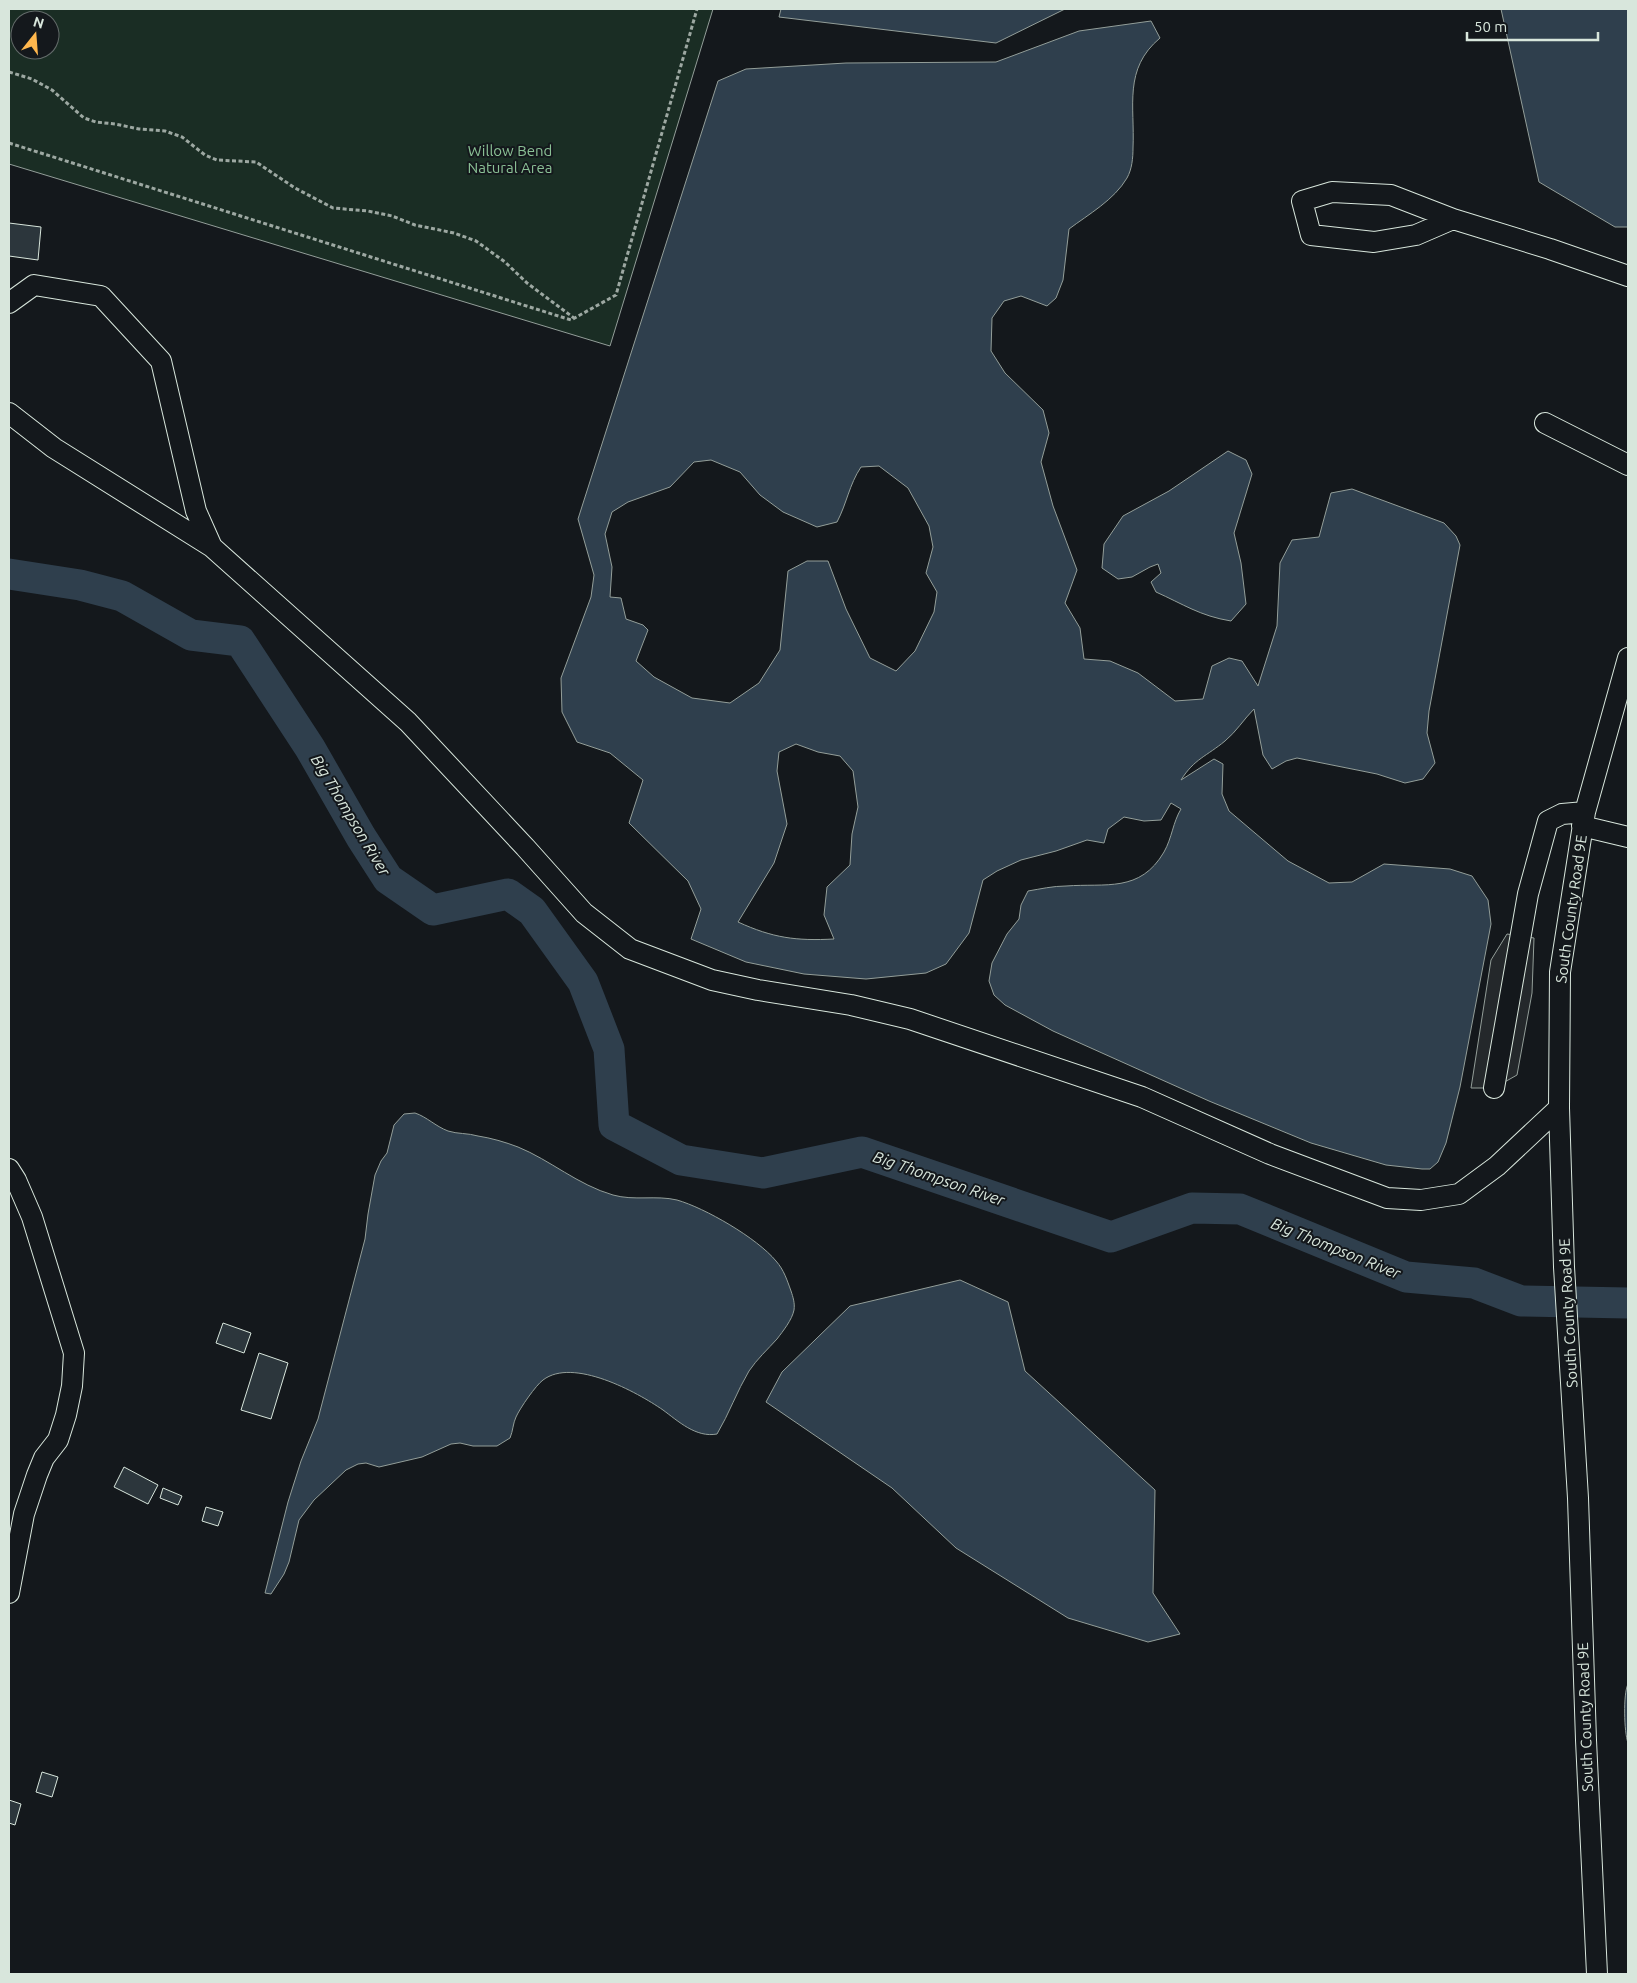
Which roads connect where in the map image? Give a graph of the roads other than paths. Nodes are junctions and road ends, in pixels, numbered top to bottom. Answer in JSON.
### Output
{"nodes":[{"id":1,"x":1453,"y":219,"type":"junction"},
{"id":2,"x":1628,"y":276,"type":"edge"},
{"id":3,"x":9,"y":303,"type":"edge"},
{"id":4,"x":9,"y":413,"type":"edge"},
{"id":5,"x":1546,"y":423,"type":"dead end"},
{"id":6,"x":1628,"y":465,"type":"edge"},
{"id":7,"x":212,"y":547,"type":"junction"},
{"id":8,"x":1628,"y":658,"type":"edge"},
{"id":9,"x":1583,"y":819,"type":"junction"},
{"id":10,"x":1628,"y":837,"type":"edge"},
{"id":11,"x":1494,"y":1088,"type":"dead end"},
{"id":12,"x":1559,"y":1108,"type":"junction"},
{"id":13,"x":9,"y":1169,"type":"edge"},
{"id":14,"x":9,"y":1593,"type":"edge"},
{"id":15,"x":1597,"y":1974,"type":"edge"}],
"edges":[{"from":1,"to":1,"type":"street"},
{"from":1,"to":2,"type":"street"},
{"from":3,"to":7,"type":"street"},
{"from":4,"to":7,"type":"street"},
{"from":5,"to":6,"type":"street"},
{"from":7,"to":12,"type":"street"},
{"from":8,"to":9,"type":"street","name":"South County Road 9E"},
{"from":9,"to":10,"type":"street"},
{"from":9,"to":11,"type":"street"},
{"from":9,"to":12,"type":"street","name":"South County Road 9E"},
{"from":12,"to":15,"type":"street","name":"South County Road 9E"},
{"from":13,"to":14,"type":"street"}]}
